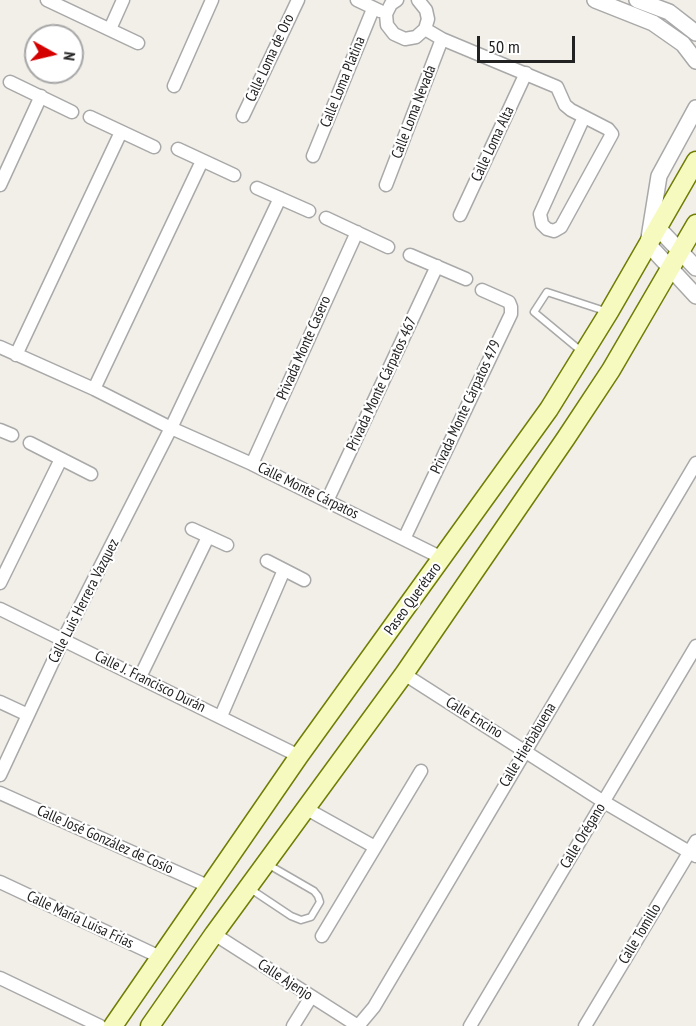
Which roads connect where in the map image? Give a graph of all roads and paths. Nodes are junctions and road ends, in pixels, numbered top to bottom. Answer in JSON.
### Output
{"nodes":[{"id":1,"x":123,"y":0,"type":"edge"},
{"id":2,"x":212,"y":0,"type":"edge"},
{"id":3,"x":298,"y":0,"type":"edge"},
{"id":4,"x":357,"y":0,"type":"edge"},
{"id":5,"x":397,"y":0,"type":"edge"},
{"id":6,"x":595,"y":0,"type":"edge"},
{"id":7,"x":637,"y":0,"type":"edge"},
{"id":8,"x":50,"y":1,"type":"edge"},
{"id":9,"x":420,"y":1,"type":"edge"},
{"id":10,"x":374,"y":9,"type":"junction"},
{"id":11,"x":386,"y":14,"type":"junction"},
{"id":12,"x":425,"y":28,"type":"junction"},
{"id":13,"x":110,"y":29,"type":"junction"},
{"id":14,"x":696,"y":33,"type":"edge"},
{"id":15,"x":442,"y":39,"type":"junction"},
{"id":16,"x":138,"y":43,"type":"dead end"},
{"id":17,"x":696,"y":62,"type":"edge"},
{"id":18,"x":526,"y":73,"type":"junction"},
{"id":19,"x":10,"y":82,"type":"dead end"},
{"id":20,"x":174,"y":86,"type":"dead end"},
{"id":21,"x":41,"y":96,"type":"junction"},
{"id":22,"x":696,"y":108,"type":"edge"},
{"id":23,"x":72,"y":112,"type":"dead end"},
{"id":24,"x":243,"y":116,"type":"dead end"},
{"id":25,"x":90,"y":117,"type":"dead end"},
{"id":26,"x":584,"y":117,"type":"junction"},
{"id":27,"x":121,"y":132,"type":"junction"},
{"id":28,"x":153,"y":147,"type":"dead end"},
{"id":29,"x":178,"y":149,"type":"dead end"},
{"id":30,"x":313,"y":156,"type":"dead end"},
{"id":31,"x":202,"y":161,"type":"junction"},
{"id":32,"x":696,"y":161,"type":"edge"},
{"id":33,"x":234,"y":175,"type":"dead end"},
{"id":34,"x":0,"y":185,"type":"edge"},
{"id":35,"x":386,"y":185,"type":"dead end"},
{"id":36,"x":257,"y":188,"type":"dead end"},
{"id":37,"x":280,"y":198,"type":"junction"},
{"id":38,"x":309,"y":211,"type":"dead end"},
{"id":39,"x":460,"y":215,"type":"dead end"},
{"id":40,"x":326,"y":218,"type":"dead end"},
{"id":41,"x":696,"y":224,"type":"edge"},
{"id":42,"x":658,"y":228,"type":"junction"},
{"id":43,"x":357,"y":232,"type":"junction"},
{"id":44,"x":648,"y":244,"type":"junction"},
{"id":45,"x":388,"y":247,"type":"dead end"},
{"id":46,"x":410,"y":255,"type":"dead end"},
{"id":47,"x":691,"y":260,"type":"edge"},
{"id":48,"x":437,"y":266,"type":"junction"},
{"id":49,"x":671,"y":269,"type":"junction"},
{"id":50,"x":466,"y":279,"type":"dead end"},
{"id":51,"x":482,"y":290,"type":"dead end"},
{"id":52,"x":696,"y":296,"type":"edge"},
{"id":53,"x":609,"y":312,"type":"junction"},
{"id":54,"x":0,"y":347,"type":"edge"},
{"id":55,"x":583,"y":353,"type":"junction"},
{"id":56,"x":16,"y":355,"type":"junction"},
{"id":57,"x":94,"y":389,"type":"junction"},
{"id":58,"x":171,"y":428,"type":"junction"},
{"id":59,"x":0,"y":430,"type":"edge"},
{"id":60,"x":12,"y":435,"type":"dead end"},
{"id":61,"x":30,"y":443,"type":"dead end"},
{"id":62,"x":61,"y":459,"type":"junction"},
{"id":63,"x":252,"y":464,"type":"junction"},
{"id":64,"x":696,"y":464,"type":"edge"},
{"id":65,"x":91,"y":474,"type":"dead end"},
{"id":66,"x":327,"y":501,"type":"junction"},
{"id":67,"x":192,"y":529,"type":"dead end"},
{"id":68,"x":208,"y":537,"type":"junction"},
{"id":69,"x":404,"y":539,"type":"junction"},
{"id":70,"x":227,"y":545,"type":"dead end"},
{"id":71,"x":442,"y":558,"type":"junction"},
{"id":72,"x":267,"y":561,"type":"dead end"},
{"id":73,"x":284,"y":570,"type":"junction"},
{"id":74,"x":304,"y":580,"type":"dead end"},
{"id":75,"x":0,"y":583,"type":"edge"},
{"id":76,"x":0,"y":609,"type":"edge"},
{"id":77,"x":63,"y":640,"type":"junction"},
{"id":78,"x":696,"y":646,"type":"edge"},
{"id":79,"x":404,"y":674,"type":"junction"},
{"id":80,"x":140,"y":677,"type":"junction"},
{"id":81,"x":0,"y":702,"type":"edge"},
{"id":82,"x":28,"y":715,"type":"junction"},
{"id":83,"x":221,"y":716,"type":"junction"},
{"id":84,"x":525,"y":750,"type":"junction"},
{"id":85,"x":299,"y":756,"type":"junction"},
{"id":86,"x":421,"y":771,"type":"dead end"},
{"id":87,"x":0,"y":775,"type":"edge"},
{"id":88,"x":0,"y":793,"type":"edge"},
{"id":89,"x":604,"y":802,"type":"junction"},
{"id":90,"x":305,"y":808,"type":"junction"},
{"id":91,"x":696,"y":841,"type":"edge"},
{"id":92,"x":375,"y":847,"type":"junction"},
{"id":93,"x":692,"y":855,"type":"edge"},
{"id":94,"x":266,"y":863,"type":"junction"},
{"id":95,"x":0,"y":882,"type":"edge"},
{"id":96,"x":210,"y":887,"type":"junction"},
{"id":97,"x":248,"y":888,"type":"junction"},
{"id":98,"x":214,"y":934,"type":"junction"},
{"id":99,"x":322,"y":936,"type":"dead end"},
{"id":100,"x":160,"y":957,"type":"junction"},
{"id":101,"x":0,"y":978,"type":"edge"},
{"id":102,"x":311,"y":997,"type":"junction"},
{"id":103,"x":130,"y":1001,"type":"junction"},
{"id":104,"x":152,"y":1023,"type":"edge"},
{"id":105,"x":100,"y":1026,"type":"edge"},
{"id":106,"x":113,"y":1026,"type":"edge"},
{"id":107,"x":293,"y":1026,"type":"edge"},
{"id":108,"x":358,"y":1026,"type":"edge"},
{"id":109,"x":471,"y":1026,"type":"edge"},
{"id":110,"x":585,"y":1026,"type":"edge"}],
"edges":[{"from":1,"to":13,"type":"street"},
{"from":2,"to":20,"type":"street"},
{"from":3,"to":24,"type":"street","name":"Calle Loma de Oro"},
{"from":4,"to":10,"type":"street"},
{"from":5,"to":11,"type":"street"},
{"from":6,"to":17,"type":"street"},
{"from":7,"to":14,"type":"street"},
{"from":8,"to":13,"type":"street"},
{"from":9,"to":12,"type":"street"},
{"from":10,"to":11,"type":"street"},
{"from":10,"to":30,"type":"street","name":"Calle Loma Platina"},
{"from":11,"to":12,"type":"street"},
{"from":12,"to":15,"type":"street"},
{"from":13,"to":16,"type":"street"},
{"from":15,"to":18,"type":"street"},
{"from":15,"to":35,"type":"street","name":"Calle Loma Nevada"},
{"from":18,"to":26,"type":"street"},
{"from":18,"to":39,"type":"street","name":"Calle Loma Alta"},
{"from":19,"to":21,"type":"street"},
{"from":21,"to":23,"type":"street"},
{"from":21,"to":34,"type":"street"},
{"from":22,"to":44,"type":"street"},
{"from":25,"to":27,"type":"street"},
{"from":26,"to":26,"type":"street"},
{"from":27,"to":28,"type":"street"},
{"from":27,"to":56,"type":"street"},
{"from":29,"to":31,"type":"street"},
{"from":31,"to":33,"type":"street"},
{"from":31,"to":57,"type":"street"},
{"from":32,"to":42,"type":"main road","name":"Paseo Querétaro"},
{"from":36,"to":37,"type":"street"},
{"from":37,"to":38,"type":"street"},
{"from":37,"to":58,"type":"street"},
{"from":40,"to":43,"type":"street"},
{"from":41,"to":47,"type":"main road"},
{"from":42,"to":44,"type":"main road","name":"Paseo Querétaro"},
{"from":42,"to":47,"type":"street"},
{"from":43,"to":45,"type":"street"},
{"from":43,"to":63,"type":"street","name":"Privada Monte Casero"},
{"from":44,"to":49,"type":"street"},
{"from":44,"to":53,"type":"main road","name":"Paseo Querétaro"},
{"from":46,"to":48,"type":"street"},
{"from":47,"to":49,"type":"main road"},
{"from":48,"to":50,"type":"street"},
{"from":48,"to":66,"type":"street","name":"Privada Monte Cárpatos 467"},
{"from":49,"to":52,"type":"street"},
{"from":49,"to":79,"type":"main road"},
{"from":51,"to":69,"type":"street","name":"Privada Monte Cárpatos 479"},
{"from":53,"to":55,"type":"main road","name":"Paseo Querétaro"},
{"from":53,"to":55,"type":"lane"},
{"from":54,"to":56,"type":"street","name":"Calle Monte Cárpatos"},
{"from":55,"to":71,"type":"main road","name":"Paseo Querétaro"},
{"from":56,"to":57,"type":"street","name":"Calle Monte Cárpatos"},
{"from":57,"to":58,"type":"street","name":"Calle Monte Cárpatos"},
{"from":58,"to":63,"type":"street","name":"Calle Monte Cárpatos"},
{"from":58,"to":77,"type":"street","name":"Calle Luis Herrera Vazquez"},
{"from":59,"to":60,"type":"street"},
{"from":61,"to":62,"type":"street"},
{"from":62,"to":65,"type":"street"},
{"from":62,"to":75,"type":"street"},
{"from":63,"to":66,"type":"street","name":"Calle Monte Cárpatos"},
{"from":64,"to":84,"type":"street","name":"Calle Hierbabuena"},
{"from":66,"to":69,"type":"street","name":"Calle Monte Cárpatos"},
{"from":67,"to":68,"type":"street"},
{"from":68,"to":70,"type":"street"},
{"from":68,"to":80,"type":"street"},
{"from":69,"to":71,"type":"street","name":"Calle Monte Cárpatos"},
{"from":71,"to":85,"type":"main road","name":"Paseo Querétaro"},
{"from":72,"to":73,"type":"street"},
{"from":73,"to":74,"type":"street"},
{"from":73,"to":83,"type":"street"},
{"from":76,"to":77,"type":"street","name":"Calle J. Francisco Durán"},
{"from":77,"to":80,"type":"street","name":"Calle J. Francisco Durán"},
{"from":77,"to":82,"type":"street","name":"Calle Luis Herrera Vazquez"},
{"from":78,"to":89,"type":"street","name":"Calle Orégano"},
{"from":79,"to":84,"type":"street","name":"Calle Encino"},
{"from":79,"to":90,"type":"main road"},
{"from":80,"to":83,"type":"street","name":"Calle J. Francisco Durán"},
{"from":81,"to":82,"type":"street"},
{"from":82,"to":87,"type":"street","name":"Calle Luis Herrera Vazquez"},
{"from":83,"to":85,"type":"street","name":"Calle J. Francisco Durán"},
{"from":84,"to":89,"type":"street","name":"Calle Encino"},
{"from":84,"to":108,"type":"street","name":"Calle Hierbabuena"},
{"from":85,"to":96,"type":"main road","name":"Paseo Querétaro"},
{"from":86,"to":92,"type":"street"},
{"from":88,"to":96,"type":"street","name":"Calle José González de Cosío"},
{"from":89,"to":93,"type":"street","name":"Calle Encino"},
{"from":89,"to":109,"type":"street","name":"Calle Orégano"},
{"from":90,"to":92,"type":"street"},
{"from":90,"to":94,"type":"main road"},
{"from":91,"to":93,"type":"street","name":"Calle Tomillo"},
{"from":92,"to":99,"type":"street"},
{"from":93,"to":110,"type":"street","name":"Calle Tomillo"},
{"from":94,"to":97,"type":"main road"},
{"from":94,"to":97,"type":"lane"},
{"from":95,"to":100,"type":"street","name":"Calle María Luisa Frías"},
{"from":96,"to":100,"type":"main road","name":"Paseo Querétaro"},
{"from":97,"to":98,"type":"main road"},
{"from":98,"to":102,"type":"street","name":"Calle Ajenjo"},
{"from":98,"to":104,"type":"main road"},
{"from":100,"to":103,"type":"main road","name":"Paseo Querétaro"},
{"from":101,"to":105,"type":"street"},
{"from":102,"to":107,"type":"street"},
{"from":102,"to":108,"type":"street","name":"Calle Ajenjo"},
{"from":103,"to":104,"type":"main road"},
{"from":103,"to":106,"type":"main road","name":"Paseo Querétaro"}]}
